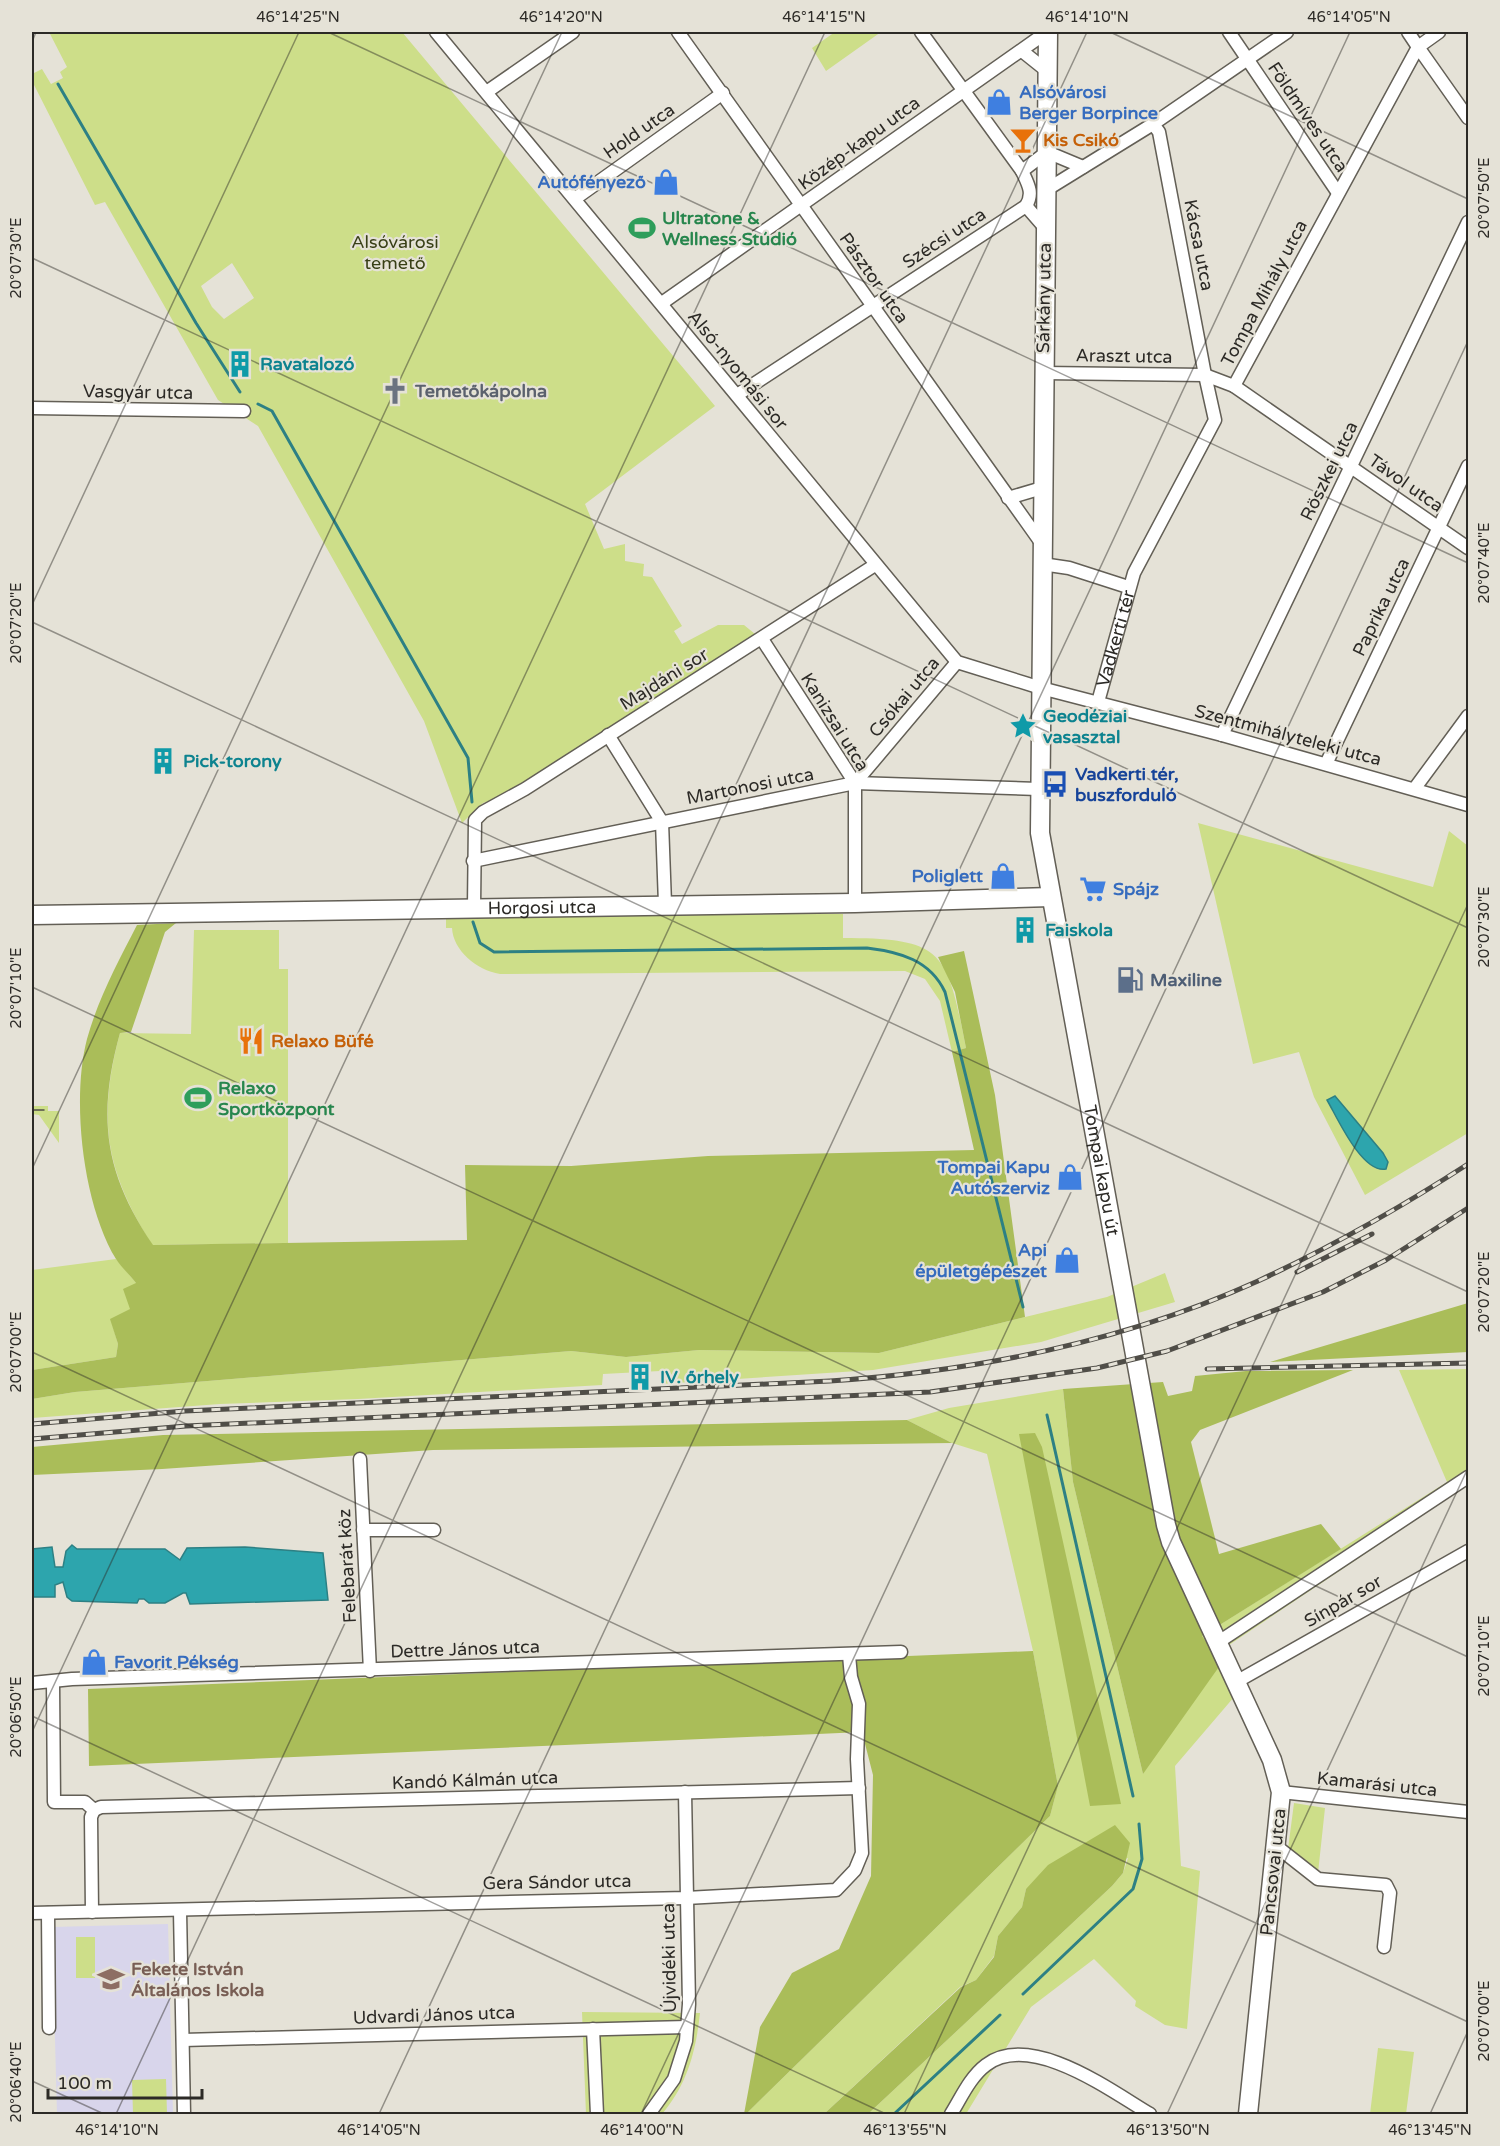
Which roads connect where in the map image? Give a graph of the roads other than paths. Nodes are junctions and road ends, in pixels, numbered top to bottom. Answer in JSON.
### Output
{"nodes":[{"id":1,"x":436,"y":32,"type":"edge"},
{"id":2,"x":573,"y":32,"type":"edge"},
{"id":3,"x":678,"y":32,"type":"edge"},
{"id":4,"x":921,"y":32,"type":"edge"},
{"id":5,"x":1047,"y":32,"type":"edge"},
{"id":6,"x":1229,"y":32,"type":"edge"},
{"id":7,"x":1287,"y":32,"type":"edge"},
{"id":8,"x":1408,"y":32,"type":"edge"},
{"id":9,"x":1439,"y":32,"type":"edge"},
{"id":10,"x":1418,"y":46,"type":"junction"},
{"id":11,"x":1022,"y":51,"type":"junction"},
{"id":12,"x":1247,"y":59,"type":"junction"},
{"id":13,"x":1047,"y":71,"type":"junction"},
{"id":14,"x":488,"y":91,"type":"junction"},
{"id":15,"x":962,"y":91,"type":"junction"},
{"id":16,"x":723,"y":93,"type":"junction"},
{"id":17,"x":1468,"y":118,"type":"edge"},
{"id":18,"x":1153,"y":124,"type":"junction"},
{"id":19,"x":1047,"y":152,"type":"junction"},
{"id":20,"x":1083,"y":167,"type":"junction"},
{"id":21,"x":1022,"y":171,"type":"junction"},
{"id":22,"x":1046,"y":190,"type":"junction"},
{"id":23,"x":1338,"y":193,"type":"junction"},
{"id":24,"x":576,"y":198,"type":"junction"},
{"id":25,"x":801,"y":206,"type":"junction"},
{"id":26,"x":1026,"y":206,"type":"junction"},
{"id":27,"x":1468,"y":222,"type":"edge"},
{"id":28,"x":1046,"y":229,"type":"junction"},
{"id":29,"x":662,"y":303,"type":"junction"},
{"id":30,"x":872,"y":306,"type":"junction"},
{"id":31,"x":1043,"y":373,"type":"junction"},
{"id":32,"x":1205,"y":375,"type":"junction"},
{"id":33,"x":1234,"y":386,"type":"junction"},
{"id":34,"x":737,"y":395,"type":"junction"},
{"id":35,"x":32,"y":408,"type":"edge"},
{"id":36,"x":244,"y":411,"type":"dead end"},
{"id":37,"x":1468,"y":466,"type":"edge"},
{"id":38,"x":1351,"y":467,"type":"junction"},
{"id":39,"x":1042,"y":488,"type":"junction"},
{"id":40,"x":1008,"y":498,"type":"junction"},
{"id":41,"x":1439,"y":528,"type":"junction"},
{"id":42,"x":1042,"y":544,"type":"junction"},
{"id":43,"x":1468,"y":548,"type":"edge"},
{"id":44,"x":1042,"y":564,"type":"junction"},
{"id":45,"x":875,"y":565,"type":"junction"},
{"id":46,"x":1128,"y":587,"type":"junction"},
{"id":47,"x":762,"y":639,"type":"junction"},
{"id":48,"x":957,"y":662,"type":"junction"},
{"id":49,"x":1041,"y":688,"type":"junction"},
{"id":50,"x":1098,"y":702,"type":"junction"},
{"id":51,"x":1468,"y":716,"type":"edge"},
{"id":52,"x":608,"y":735,"type":"junction"},
{"id":53,"x":1222,"y":735,"type":"junction"},
{"id":54,"x":1326,"y":764,"type":"junction"},
{"id":55,"x":855,"y":783,"type":"junction"},
{"id":56,"x":1416,"y":788,"type":"junction"},
{"id":57,"x":1038,"y":789,"type":"junction"},
{"id":58,"x":1468,"y":805,"type":"edge"},
{"id":59,"x":662,"y":822,"type":"junction"},
{"id":60,"x":473,"y":861,"type":"junction"},
{"id":61,"x":1051,"y":897,"type":"junction"},
{"id":62,"x":855,"y":903,"type":"junction"},
{"id":63,"x":664,"y":904,"type":"junction"},
{"id":64,"x":474,"y":907,"type":"junction"},
{"id":65,"x":32,"y":915,"type":"edge"},
{"id":66,"x":360,"y":1459,"type":"dead end"},
{"id":67,"x":1468,"y":1477,"type":"edge"},
{"id":68,"x":363,"y":1530,"type":"junction"},
{"id":69,"x":434,"y":1530,"type":"dead end"},
{"id":70,"x":1468,"y":1551,"type":"edge"},
{"id":71,"x":1218,"y":1643,"type":"junction"},
{"id":72,"x":901,"y":1652,"type":"dead end"},
{"id":73,"x":849,"y":1655,"type":"junction"},
{"id":74,"x":370,"y":1671,"type":"junction"},
{"id":75,"x":32,"y":1683,"type":"edge"},
{"id":76,"x":53,"y":1683,"type":"junction"},
{"id":77,"x":1236,"y":1683,"type":"junction"},
{"id":78,"x":859,"y":1788,"type":"junction"},
{"id":79,"x":1281,"y":1791,"type":"junction"},
{"id":80,"x":685,"y":1792,"type":"junction"},
{"id":81,"x":94,"y":1810,"type":"junction"},
{"id":82,"x":1468,"y":1812,"type":"edge"},
{"id":83,"x":1276,"y":1846,"type":"junction"},
{"id":84,"x":686,"y":1898,"type":"junction"},
{"id":85,"x":180,"y":1911,"type":"junction"},
{"id":86,"x":92,"y":1912,"type":"junction"},
{"id":87,"x":32,"y":1913,"type":"edge"},
{"id":88,"x":48,"y":1913,"type":"junction"},
{"id":89,"x":1384,"y":1947,"type":"dead end"},
{"id":90,"x":687,"y":2027,"type":"junction"},
{"id":91,"x":49,"y":2028,"type":"dead end"},
{"id":92,"x":593,"y":2029,"type":"junction"},
{"id":93,"x":183,"y":2040,"type":"junction"},
{"id":94,"x":184,"y":2115,"type":"edge"},
{"id":95,"x":597,"y":2115,"type":"edge"},
{"id":96,"x":649,"y":2115,"type":"edge"},
{"id":97,"x":951,"y":2115,"type":"edge"},
{"id":98,"x":1150,"y":2115,"type":"edge"},
{"id":99,"x":1248,"y":2115,"type":"edge"}],
"edges":[{"from":1,"to":14,"type":"street","name":"Alsó-nyomási sor"},
{"from":2,"to":14,"type":"street"},
{"from":3,"to":16,"type":"street","name":"Pásztor utca"},
{"from":4,"to":15,"type":"street"},
{"from":5,"to":11,"type":"street","name":"Közép-kapu utca"},
{"from":5,"to":13,"type":"street","name":"Sárkány utca"},
{"from":6,"to":12,"type":"street","name":"Földmíves utca"},
{"from":7,"to":12,"type":"street"},
{"from":8,"to":10,"type":"street"},
{"from":9,"to":10,"type":"street"},
{"from":10,"to":17,"type":"street"},
{"from":10,"to":23,"type":"street","name":"Tompa Mihály utca"},
{"from":11,"to":13,"type":"street"},
{"from":11,"to":15,"type":"street","name":"Közép-kapu utca"},
{"from":12,"to":18,"type":"street"},
{"from":12,"to":23,"type":"street","name":"Földmíves utca"},
{"from":13,"to":19,"type":"street","name":"Sárkány utca"},
{"from":14,"to":24,"type":"street","name":"Alsó-nyomási sor"},
{"from":15,"to":21,"type":"street"},
{"from":15,"to":25,"type":"street","name":"Közép-kapu utca"},
{"from":16,"to":24,"type":"street","name":"Hold utca"},
{"from":16,"to":25,"type":"street","name":"Pásztor utca"},
{"from":18,"to":20,"type":"street"},
{"from":18,"to":32,"type":"street","name":"Kácsa utca"},
{"from":19,"to":20,"type":"street"},
{"from":19,"to":21,"type":"street"},
{"from":19,"to":22,"type":"street","name":"Sárkány utca"},
{"from":20,"to":22,"type":"street"},
{"from":21,"to":26,"type":"street"},
{"from":22,"to":28,"type":"street","name":"Sárkány utca"},
{"from":23,"to":33,"type":"street","name":"Tompa Mihály utca"},
{"from":24,"to":29,"type":"street","name":"Alsó-nyomási sor"},
{"from":25,"to":29,"type":"street","name":"Közép-kapu utca"},
{"from":25,"to":30,"type":"street","name":"Pásztor utca"},
{"from":26,"to":28,"type":"street"},
{"from":26,"to":30,"type":"street","name":"Szécsi utca"},
{"from":27,"to":38,"type":"street","name":"Röszkei utca"},
{"from":28,"to":31,"type":"street","name":"Sárkány utca"},
{"from":29,"to":34,"type":"street","name":"Alsó-nyomási sor"},
{"from":30,"to":34,"type":"street","name":"Szécsi utca"},
{"from":30,"to":40,"type":"street","name":"Pásztor utca"},
{"from":31,"to":32,"type":"street","name":"Araszt utca"},
{"from":31,"to":39,"type":"street","name":"Sárkány utca"},
{"from":32,"to":33,"type":"street","name":"Tompa Mihály utca"},
{"from":32,"to":46,"type":"street","name":"Tompa Mihály utca"},
{"from":33,"to":38,"type":"street","name":"Távol utca"},
{"from":34,"to":45,"type":"street","name":"Alsó-nyomási sor"},
{"from":35,"to":36,"type":"street","name":"Vasgyár utca"},
{"from":37,"to":41,"type":"street","name":"Paprika utca"},
{"from":38,"to":41,"type":"street","name":"Távol utca"},
{"from":38,"to":53,"type":"street","name":"Röszkei utca"},
{"from":39,"to":40,"type":"street"},
{"from":39,"to":42,"type":"street","name":"Sárkány utca"},
{"from":40,"to":42,"type":"street","name":"Pásztor utca"},
{"from":41,"to":43,"type":"street","name":"Távol utca"},
{"from":41,"to":54,"type":"street","name":"Paprika utca"},
{"from":42,"to":44,"type":"street","name":"Sárkány utca"},
{"from":44,"to":46,"type":"street","name":"Vadkerti tér"},
{"from":44,"to":49,"type":"street"},
{"from":45,"to":47,"type":"street","name":"Majdáni sor"},
{"from":45,"to":48,"type":"street","name":"Alsó-nyomási sor"},
{"from":46,"to":50,"type":"street","name":"Vadkerti tér"},
{"from":47,"to":52,"type":"street","name":"Majdáni sor"},
{"from":47,"to":55,"type":"street","name":"Kanizsai utca"},
{"from":48,"to":49,"type":"street"},
{"from":48,"to":55,"type":"street","name":"Csókai utca"},
{"from":49,"to":50,"type":"street","name":"Vadkerti tér"},
{"from":49,"to":57,"type":"street","name":"Tompai kapu út"},
{"from":50,"to":53,"type":"street","name":"Szentmihályteleki utca"},
{"from":51,"to":56,"type":"street"},
{"from":52,"to":59,"type":"street"},
{"from":52,"to":60,"type":"street","name":"Majdáni sor"},
{"from":53,"to":54,"type":"street","name":"Szentmihályteleki utca"},
{"from":54,"to":56,"type":"street","name":"Szentmihályteleki utca"},
{"from":55,"to":57,"type":"street","name":"Martonosi utca"},
{"from":55,"to":59,"type":"street","name":"Martonosi utca"},
{"from":55,"to":62,"type":"street","name":"Kanizsai utca"},
{"from":56,"to":58,"type":"street","name":"Szentmihályteleki utca"},
{"from":57,"to":61,"type":"street","name":"Tompai kapu út"},
{"from":59,"to":60,"type":"street","name":"Martonosi utca"},
{"from":59,"to":63,"type":"street"},
{"from":60,"to":64,"type":"street"},
{"from":61,"to":62,"type":"street","name":"Horgosi utca"},
{"from":61,"to":71,"type":"street","name":"Tompai kapu út"},
{"from":62,"to":63,"type":"street","name":"Horgosi utca"},
{"from":63,"to":64,"type":"street","name":"Horgosi utca"},
{"from":64,"to":65,"type":"street","name":"Horgosi utca"},
{"from":66,"to":68,"type":"street","name":"Felebarát köz"},
{"from":67,"to":71,"type":"street"},
{"from":68,"to":69,"type":"street"},
{"from":68,"to":74,"type":"street","name":"Felebarát köz"},
{"from":70,"to":77,"type":"street","name":"Sínpár sor"},
{"from":71,"to":77,"type":"street","name":"Pancsovai utca"},
{"from":72,"to":73,"type":"street","name":"Dettre János utca"},
{"from":73,"to":74,"type":"street","name":"Dettre János utca"},
{"from":73,"to":78,"type":"street","name":"Gera Sándor utca"},
{"from":74,"to":76,"type":"street","name":"Dettre János utca"},
{"from":75,"to":76,"type":"street","name":"Dettre János utca"},
{"from":76,"to":81,"type":"street"},
{"from":77,"to":79,"type":"street","name":"Pancsovai utca"},
{"from":78,"to":80,"type":"street","name":"Kandó Kálmán utca"},
{"from":78,"to":84,"type":"street","name":"Gera Sándor utca"},
{"from":79,"to":82,"type":"street","name":"Kamarási utca"},
{"from":79,"to":83,"type":"street","name":"Pancsovai utca"},
{"from":80,"to":81,"type":"street","name":"Kandó Kálmán utca"},
{"from":80,"to":84,"type":"street","name":"Újvidéki utca"},
{"from":81,"to":86,"type":"street"},
{"from":83,"to":89,"type":"street"},
{"from":83,"to":99,"type":"street","name":"Pancsovai utca"},
{"from":84,"to":85,"type":"street","name":"Gera Sándor utca"},
{"from":84,"to":90,"type":"street","name":"Újvidéki utca"},
{"from":85,"to":86,"type":"street","name":"Gera Sándor utca"},
{"from":85,"to":93,"type":"street"},
{"from":86,"to":88,"type":"street","name":"Gera Sándor utca"},
{"from":87,"to":88,"type":"street","name":"Gera Sándor utca"},
{"from":88,"to":91,"type":"street"},
{"from":90,"to":92,"type":"street","name":"Udvardi János utca"},
{"from":90,"to":96,"type":"street","name":"Újvidéki utca"},
{"from":92,"to":93,"type":"street","name":"Udvardi János utca"},
{"from":92,"to":95,"type":"street"},
{"from":93,"to":94,"type":"street"},
{"from":97,"to":98,"type":"street"}]}
